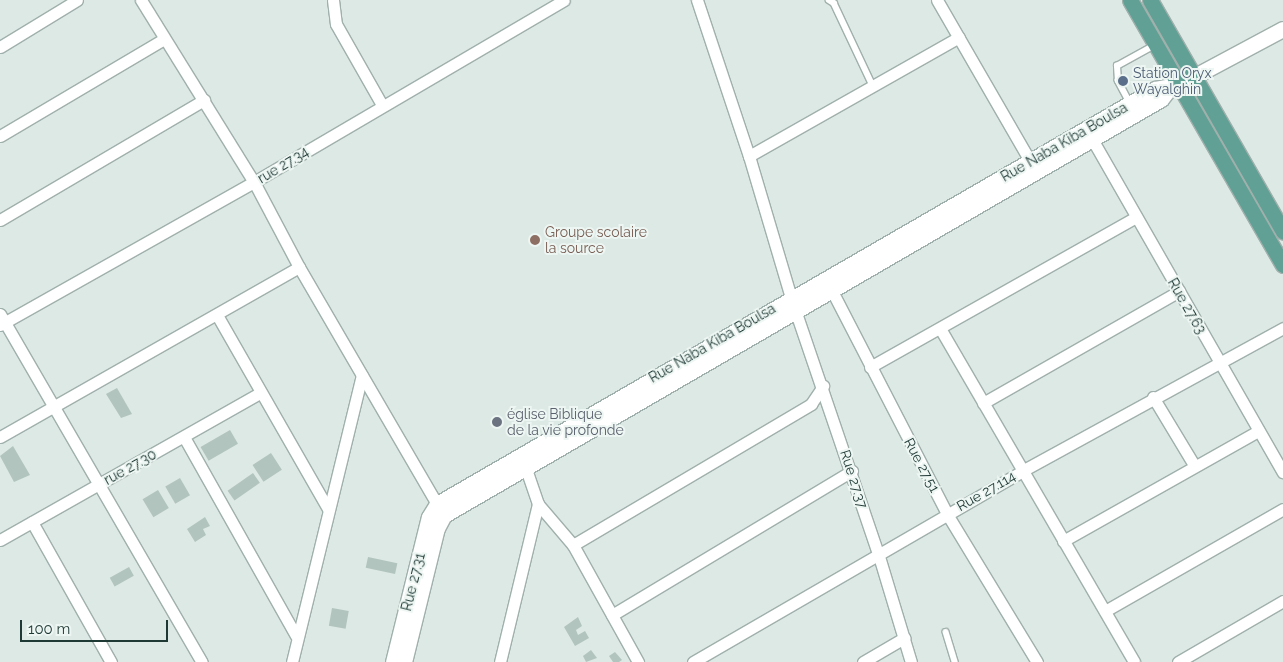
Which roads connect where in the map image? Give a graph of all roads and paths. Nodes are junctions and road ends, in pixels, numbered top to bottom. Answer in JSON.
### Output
{"nodes":[{"id":1,"x":77,"y":0,"type":"edge"},
{"id":2,"x":142,"y":0,"type":"edge"},
{"id":3,"x":333,"y":0,"type":"edge"},
{"id":4,"x":564,"y":0,"type":"edge"},
{"id":5,"x":697,"y":0,"type":"edge"},
{"id":6,"x":830,"y":0,"type":"edge"},
{"id":7,"x":938,"y":0,"type":"edge"},
{"id":8,"x":1130,"y":0,"type":"edge"},
{"id":9,"x":1150,"y":0,"type":"edge"},
{"id":10,"x":1283,"y":29,"type":"edge"},
{"id":11,"x":959,"y":37,"type":"junction"},
{"id":12,"x":164,"y":38,"type":"junction"},
{"id":13,"x":1155,"y":45,"type":"junction"},
{"id":14,"x":0,"y":47,"type":"edge"},
{"id":15,"x":1195,"y":76,"type":"junction"},
{"id":16,"x":873,"y":86,"type":"junction"},
{"id":17,"x":1174,"y":86,"type":"junction"},
{"id":18,"x":204,"y":100,"type":"junction"},
{"id":19,"x":1130,"y":104,"type":"junction"},
{"id":20,"x":382,"y":105,"type":"junction"},
{"id":21,"x":0,"y":136,"type":"edge"},
{"id":22,"x":1092,"y":139,"type":"junction"},
{"id":23,"x":749,"y":156,"type":"junction"},
{"id":24,"x":1030,"y":161,"type":"junction"},
{"id":25,"x":254,"y":182,"type":"junction"},
{"id":26,"x":1136,"y":217,"type":"junction"},
{"id":27,"x":0,"y":220,"type":"edge"},
{"id":28,"x":1283,"y":231,"type":"edge"},
{"id":29,"x":1283,"y":265,"type":"edge"},
{"id":30,"x":300,"y":267,"type":"junction"},
{"id":31,"x":832,"y":289,"type":"junction"},
{"id":32,"x":1179,"y":291,"type":"junction"},
{"id":33,"x":794,"y":304,"type":"junction"},
{"id":34,"x":217,"y":315,"type":"junction"},
{"id":35,"x":2,"y":321,"type":"edge"},
{"id":36,"x":1283,"y":328,"type":"edge"},
{"id":37,"x":941,"y":330,"type":"junction"},
{"id":38,"x":1219,"y":362,"type":"junction"},
{"id":39,"x":870,"y":367,"type":"junction"},
{"id":40,"x":362,"y":375,"type":"junction"},
{"id":41,"x":823,"y":386,"type":"junction"},
{"id":42,"x":260,"y":393,"type":"junction"},
{"id":43,"x":1153,"y":397,"type":"junction"},
{"id":44,"x":829,"y":403,"type":"junction"},
{"id":45,"x":983,"y":403,"type":"junction"},
{"id":46,"x":811,"y":404,"type":"junction"},
{"id":47,"x":55,"y":406,"type":"junction"},
{"id":48,"x":1258,"y":430,"type":"junction"},
{"id":49,"x":184,"y":437,"type":"junction"},
{"id":50,"x":0,"y":438,"type":"edge"},
{"id":51,"x":525,"y":466,"type":"junction"},
{"id":52,"x":1194,"y":466,"type":"junction"},
{"id":53,"x":852,"y":471,"type":"junction"},
{"id":54,"x":1022,"y":471,"type":"junction"},
{"id":55,"x":1283,"y":472,"type":"edge"},
{"id":56,"x":98,"y":485,"type":"junction"},
{"id":57,"x":538,"y":504,"type":"junction"},
{"id":58,"x":328,"y":509,"type":"junction"},
{"id":59,"x":441,"y":509,"type":"junction"},
{"id":60,"x":1283,"y":509,"type":"edge"},
{"id":61,"x":947,"y":514,"type":"junction"},
{"id":62,"x":32,"y":522,"type":"junction"},
{"id":63,"x":0,"y":540,"type":"edge"},
{"id":64,"x":1063,"y":541,"type":"junction"},
{"id":65,"x":573,"y":545,"type":"junction"},
{"id":66,"x":878,"y":553,"type":"junction"},
{"id":67,"x":1283,"y":600,"type":"edge"},
{"id":68,"x":1105,"y":611,"type":"junction"},
{"id":69,"x":612,"y":615,"type":"junction"},
{"id":70,"x":946,"y":632,"type":"dead end"},
{"id":71,"x":296,"y":636,"type":"junction"},
{"id":72,"x":904,"y":638,"type":"junction"},
{"id":73,"x":112,"y":662,"type":"edge"},
{"id":74,"x":202,"y":662,"type":"edge"},
{"id":75,"x":292,"y":662,"type":"edge"},
{"id":76,"x":393,"y":662,"type":"edge"},
{"id":77,"x":404,"y":662,"type":"edge"},
{"id":78,"x":500,"y":662,"type":"edge"},
{"id":79,"x":638,"y":662,"type":"edge"},
{"id":80,"x":693,"y":662,"type":"edge"},
{"id":81,"x":863,"y":662,"type":"edge"},
{"id":82,"x":911,"y":662,"type":"edge"},
{"id":83,"x":955,"y":662,"type":"edge"},
{"id":84,"x":1037,"y":662,"type":"edge"},
{"id":85,"x":1134,"y":662,"type":"edge"},
{"id":86,"x":1178,"y":662,"type":"edge"}],
"edges":[{"from":1,"to":14,"type":"street"},
{"from":2,"to":12,"type":"street"},
{"from":3,"to":20,"type":"street"},
{"from":4,"to":20,"type":"street","name":"rue 27.34"},
{"from":5,"to":23,"type":"street","name":"Rue 27.37"},
{"from":6,"to":16,"type":"lane"},
{"from":7,"to":11,"type":"street"},
{"from":8,"to":13,"type":"main road"},
{"from":9,"to":15,"type":"main road"},
{"from":10,"to":15,"type":"street"},
{"from":11,"to":16,"type":"street"},
{"from":11,"to":24,"type":"street"},
{"from":12,"to":18,"type":"street"},
{"from":12,"to":21,"type":"street"},
{"from":13,"to":17,"type":"main road"},
{"from":13,"to":19,"type":"lane"},
{"from":15,"to":17,"type":"street"},
{"from":15,"to":28,"type":"main road"},
{"from":16,"to":23,"type":"street"},
{"from":17,"to":19,"type":"street","name":"Rue Naba Kiba Boulsa"},
{"from":17,"to":22,"type":"street","name":"Rue Naba Kiba Boulsa"},
{"from":17,"to":29,"type":"main road"},
{"from":18,"to":25,"type":"street"},
{"from":18,"to":27,"type":"street"},
{"from":19,"to":24,"type":"street","name":"Rue Naba Kiba Boulsa"},
{"from":20,"to":25,"type":"street","name":"rue 27.34"},
{"from":22,"to":26,"type":"street","name":"Rue 27.63"},
{"from":22,"to":31,"type":"street","name":"Rue Naba Kiba Boulsa"},
{"from":23,"to":33,"type":"street","name":"Rue 27.37"},
{"from":24,"to":33,"type":"street","name":"Rue Naba Kiba Boulsa"},
{"from":25,"to":30,"type":"street"},
{"from":25,"to":35,"type":"street","name":"rue 27.34"},
{"from":26,"to":32,"type":"street","name":"Rue 27.63"},
{"from":26,"to":37,"type":"street"},
{"from":30,"to":34,"type":"street"},
{"from":30,"to":40,"type":"street"},
{"from":31,"to":33,"type":"street","name":"Rue Naba Kiba Boulsa"},
{"from":31,"to":39,"type":"street","name":"Rue 27.51"},
{"from":32,"to":38,"type":"street","name":"Rue 27.63"},
{"from":32,"to":45,"type":"street"},
{"from":33,"to":41,"type":"street","name":"Rue 27.37"},
{"from":33,"to":51,"type":"street","name":"Rue Naba Kiba Boulsa"},
{"from":33,"to":59,"type":"street","name":"Rue Naba Kiba Boulsa"},
{"from":34,"to":42,"type":"street"},
{"from":34,"to":47,"type":"street"},
{"from":35,"to":47,"type":"street"},
{"from":36,"to":38,"type":"street","name":"Rue 27.114"},
{"from":37,"to":39,"type":"street"},
{"from":37,"to":45,"type":"street"},
{"from":38,"to":43,"type":"street","name":"Rue 27.114"},
{"from":38,"to":48,"type":"street","name":"Rue 27.63"},
{"from":39,"to":61,"type":"street","name":"Rue 27.51"},
{"from":40,"to":58,"type":"street"},
{"from":40,"to":59,"type":"street"},
{"from":41,"to":44,"type":"street","name":"Rue 27.37"},
{"from":41,"to":46,"type":"street"},
{"from":42,"to":49,"type":"street","name":"rue 27.30"},
{"from":42,"to":58,"type":"street"},
{"from":43,"to":52,"type":"street"},
{"from":43,"to":54,"type":"street","name":"Rue 27.114"},
{"from":44,"to":46,"type":"street"},
{"from":44,"to":53,"type":"street","name":"Rue 27.37"},
{"from":45,"to":54,"type":"street"},
{"from":46,"to":65,"type":"street"},
{"from":47,"to":50,"type":"street"},
{"from":47,"to":56,"type":"street"},
{"from":48,"to":52,"type":"street"},
{"from":48,"to":55,"type":"street","name":"Rue 27.63"},
{"from":49,"to":56,"type":"street","name":"rue 27.30"},
{"from":49,"to":71,"type":"street"},
{"from":51,"to":57,"type":"street"},
{"from":51,"to":59,"type":"street","name":"Rue Naba Kiba Boulsa"},
{"from":52,"to":64,"type":"street"},
{"from":53,"to":66,"type":"street","name":"Rue 27.37"},
{"from":53,"to":69,"type":"street"},
{"from":54,"to":61,"type":"street","name":"Rue 27.114"},
{"from":54,"to":64,"type":"street"},
{"from":56,"to":62,"type":"street","name":"rue 27.30"},
{"from":56,"to":74,"type":"street"},
{"from":57,"to":65,"type":"street"},
{"from":57,"to":78,"type":"street"},
{"from":58,"to":71,"type":"street"},
{"from":59,"to":76,"type":"street","name":"Rue 27.31"},
{"from":59,"to":77,"type":"street","name":"Rue 27.31"},
{"from":60,"to":68,"type":"street"},
{"from":61,"to":66,"type":"street","name":"Rue 27.114"},
{"from":61,"to":84,"type":"street","name":"Rue 27.51"},
{"from":62,"to":63,"type":"street","name":"rue 27.30"},
{"from":62,"to":73,"type":"street"},
{"from":64,"to":68,"type":"street"},
{"from":65,"to":69,"type":"street"},
{"from":66,"to":72,"type":"street","name":"Rue 27.37"},
{"from":66,"to":80,"type":"street","name":"Rue 27.114"},
{"from":67,"to":86,"type":"street"},
{"from":68,"to":85,"type":"street"},
{"from":69,"to":79,"type":"street"},
{"from":70,"to":83,"type":"lane"},
{"from":71,"to":75,"type":"street"},
{"from":72,"to":81,"type":"street"},
{"from":72,"to":82,"type":"street","name":"Rue 27.37"}]}
